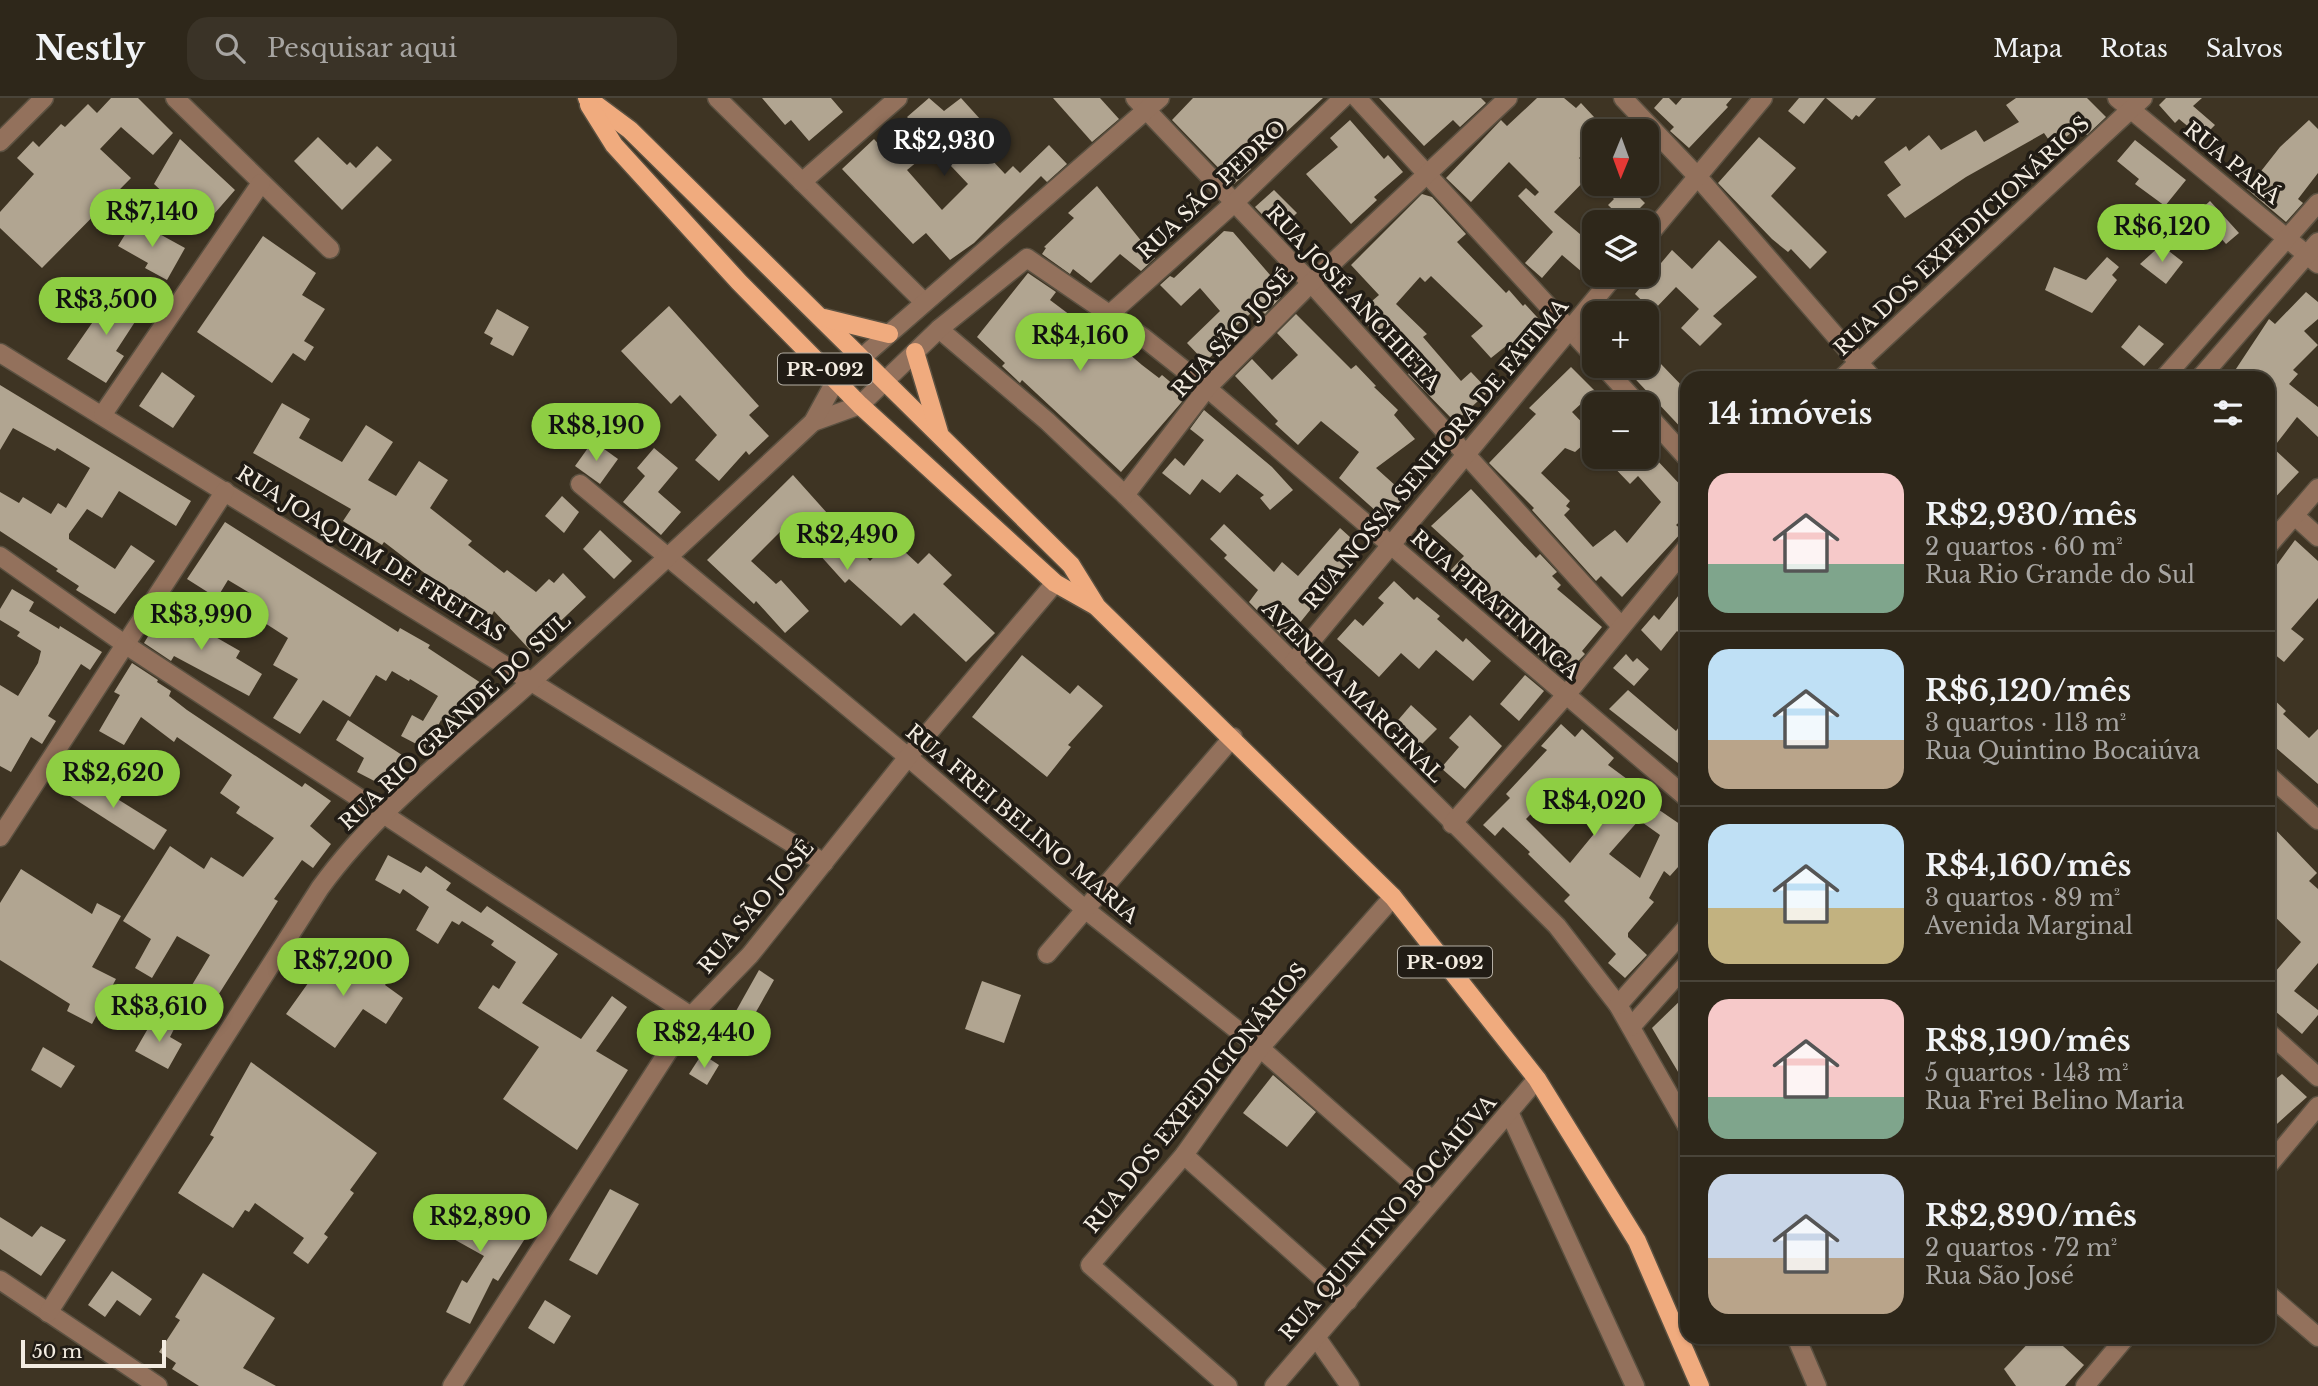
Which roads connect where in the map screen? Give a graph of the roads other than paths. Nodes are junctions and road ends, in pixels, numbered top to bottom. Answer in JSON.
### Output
{"nodes":[{"id":1,"x":44,"y":98,"type":"edge"},
{"id":2,"x":175,"y":98,"type":"edge"},
{"id":3,"x":585,"y":98,"type":"edge"},
{"id":4,"x":717,"y":98,"type":"edge"},
{"id":5,"x":898,"y":98,"type":"edge"},
{"id":6,"x":1343,"y":98,"type":"edge"},
{"id":7,"x":1357,"y":98,"type":"edge"},
{"id":8,"x":1508,"y":98,"type":"edge"},
{"id":9,"x":1623,"y":98,"type":"edge"},
{"id":10,"x":1763,"y":98,"type":"edge"},
{"id":11,"x":2117,"y":98,"type":"edge"},
{"id":12,"x":1147,"y":102,"type":"edge"},
{"id":13,"x":2138,"y":104,"type":"edge"},
{"id":14,"x":0,"y":142,"type":"edge"},
{"id":15,"x":1426,"y":173,"type":"junction"},
{"id":16,"x":1697,"y":176,"type":"junction"},
{"id":17,"x":802,"y":182,"type":"junction"},
{"id":18,"x":261,"y":183,"type":"junction"},
{"id":19,"x":2318,"y":203,"type":"edge"},
{"id":20,"x":1233,"y":204,"type":"junction"},
{"id":21,"x":1659,"y":222,"type":"edge"},
{"id":22,"x":2288,"y":238,"type":"junction"},
{"id":23,"x":330,"y":248,"type":"dead end"},
{"id":24,"x":2314,"y":254,"type":"edge"},
{"id":25,"x":1311,"y":283,"type":"junction"},
{"id":26,"x":1605,"y":287,"type":"edge"},
{"id":27,"x":924,"y":302,"type":"junction"},
{"id":28,"x":1110,"y":314,"type":"junction"},
{"id":29,"x":820,"y":317,"type":"junction"},
{"id":30,"x":939,"y":328,"type":"junction"},
{"id":31,"x":1570,"y":329,"type":"junction"},
{"id":32,"x":889,"y":334,"type":"junction"},
{"id":33,"x":1582,"y":342,"type":"edge"},
{"id":34,"x":915,"y":352,"type":"junction"},
{"id":35,"x":0,"y":353,"type":"edge"},
{"id":36,"x":861,"y":357,"type":"junction"},
{"id":37,"x":1857,"y":361,"type":"junction"},
{"id":38,"x":1848,"y":371,"type":"edge"},
{"id":39,"x":1866,"y":371,"type":"edge"},
{"id":40,"x":2170,"y":371,"type":"edge"},
{"id":41,"x":2206,"y":371,"type":"edge"},
{"id":42,"x":1614,"y":378,"type":"edge"},
{"id":43,"x":836,"y":380,"type":"junction"},
{"id":44,"x":884,"y":382,"type":"junction"},
{"id":45,"x":1207,"y":388,"type":"junction"},
{"id":46,"x":1627,"y":392,"type":"edge"},
{"id":47,"x":860,"y":405,"type":"junction"},
{"id":48,"x":103,"y":414,"type":"junction"},
{"id":49,"x":813,"y":422,"type":"junction"},
{"id":50,"x":1659,"y":427,"type":"edge"},
{"id":51,"x":939,"y":432,"type":"junction"},
{"id":52,"x":1680,"y":450,"type":"edge"},
{"id":53,"x":1465,"y":453,"type":"junction"},
{"id":54,"x":580,"y":485,"type":"dead end"},
{"id":55,"x":2318,"y":488,"type":"edge"},
{"id":56,"x":225,"y":491,"type":"junction"},
{"id":57,"x":1125,"y":495,"type":"junction"},
{"id":58,"x":2295,"y":516,"type":"junction"},
{"id":59,"x":2318,"y":537,"type":"edge"},
{"id":60,"x":2275,"y":538,"type":"edge"},
{"id":61,"x":1389,"y":544,"type":"junction"},
{"id":62,"x":0,"y":555,"type":"edge"},
{"id":63,"x":1680,"y":555,"type":"edge"},
{"id":64,"x":667,"y":558,"type":"junction"},
{"id":65,"x":1055,"y":583,"type":"junction"},
{"id":66,"x":1097,"y":607,"type":"junction"},
{"id":67,"x":1620,"y":625,"type":"junction"},
{"id":68,"x":126,"y":645,"type":"junction"},
{"id":69,"x":1293,"y":663,"type":"junction"},
{"id":70,"x":533,"y":681,"type":"junction"},
{"id":71,"x":1566,"y":695,"type":"junction"},
{"id":72,"x":1233,"y":737,"type":"junction"},
{"id":73,"x":908,"y":757,"type":"junction"},
{"id":74,"x":2275,"y":781,"type":"edge"},
{"id":75,"x":1680,"y":792,"type":"edge"},
{"id":76,"x":385,"y":813,"type":"junction"},
{"id":77,"x":2318,"y":820,"type":"edge"},
{"id":78,"x":1452,"y":824,"type":"junction"},
{"id":79,"x":0,"y":837,"type":"edge"},
{"id":80,"x":824,"y":863,"type":"junction"},
{"id":81,"x":1393,"y":897,"type":"junction"},
{"id":82,"x":1086,"y":910,"type":"junction"},
{"id":83,"x":1680,"y":935,"type":"edge"},
{"id":84,"x":1047,"y":954,"type":"dead end"},
{"id":85,"x":1680,"y":972,"type":"edge"},
{"id":86,"x":1618,"y":1005,"type":"junction"},
{"id":87,"x":691,"y":1016,"type":"junction"},
{"id":88,"x":1631,"y":1027,"type":"junction"},
{"id":89,"x":2275,"y":1038,"type":"edge"},
{"id":90,"x":1260,"y":1048,"type":"junction"},
{"id":91,"x":2318,"y":1077,"type":"edge"},
{"id":92,"x":1537,"y":1079,"type":"junction"},
{"id":93,"x":2318,"y":1106,"type":"edge"},
{"id":94,"x":1509,"y":1112,"type":"junction"},
{"id":95,"x":1680,"y":1114,"type":"edge"},
{"id":96,"x":1184,"y":1154,"type":"junction"},
{"id":97,"x":2275,"y":1158,"type":"edge"},
{"id":98,"x":1432,"y":1200,"type":"junction"},
{"id":99,"x":0,"y":1280,"type":"edge"},
{"id":100,"x":2275,"y":1300,"type":"edge"},
{"id":101,"x":1348,"y":1301,"type":"junction"},
{"id":102,"x":48,"y":1313,"type":"junction"},
{"id":103,"x":1315,"y":1337,"type":"junction"},
{"id":104,"x":2318,"y":1337,"type":"edge"},
{"id":105,"x":1680,"y":1340,"type":"edge"},
{"id":106,"x":1682,"y":1344,"type":"edge"},
{"id":107,"x":1799,"y":1344,"type":"edge"},
{"id":108,"x":2120,"y":1344,"type":"edge"},
{"id":109,"x":158,"y":1386,"type":"edge"},
{"id":110,"x":452,"y":1386,"type":"edge"},
{"id":111,"x":1228,"y":1386,"type":"edge"},
{"id":112,"x":1274,"y":1386,"type":"edge"},
{"id":113,"x":1350,"y":1386,"type":"edge"},
{"id":114,"x":1635,"y":1386,"type":"edge"},
{"id":115,"x":1700,"y":1386,"type":"edge"},
{"id":116,"x":1817,"y":1386,"type":"edge"},
{"id":117,"x":2085,"y":1386,"type":"edge"}],
"edges":[{"from":1,"to":14,"type":"street"},
{"from":2,"to":18,"type":"street"},
{"from":3,"to":29,"type":"main road","number":"PR-092"},
{"from":3,"to":43,"type":"main road","number":"PR-092"},
{"from":4,"to":17,"type":"street"},
{"from":5,"to":17,"type":"street"},
{"from":6,"to":20,"type":"street","name":"RUA SÃO PEDRO"},
{"from":7,"to":15,"type":"street"},
{"from":8,"to":15,"type":"street","name":"RUA SÃO JOSÉ"},
{"from":9,"to":16,"type":"street"},
{"from":10,"to":16,"type":"street"},
{"from":11,"to":13,"type":"street","name":"RUA PARÁ"},
{"from":12,"to":20,"type":"street","name":"RUA JOSÉ ANCHIETA"},
{"from":12,"to":27,"type":"street","name":"RUA RIO GRANDE DO SUL"},
{"from":13,"to":22,"type":"street","name":"RUA PARÁ"},
{"from":13,"to":37,"type":"street","name":"RUA DOS EXPEDICIONÁRIOS"},
{"from":15,"to":25,"type":"street","name":"RUA SÃO JOSÉ"},
{"from":15,"to":31,"type":"street"},
{"from":16,"to":21,"type":"street"},
{"from":16,"to":37,"type":"street"},
{"from":17,"to":27,"type":"street"},
{"from":18,"to":23,"type":"street"},
{"from":18,"to":48,"type":"street"},
{"from":19,"to":22,"type":"street"},
{"from":20,"to":25,"type":"street","name":"RUA JOSÉ ANCHIETA"},
{"from":20,"to":28,"type":"street","name":"RUA SÃO PEDRO"},
{"from":22,"to":24,"type":"street","name":"RUA PARÁ"},
{"from":22,"to":40,"type":"street"},
{"from":24,"to":41,"type":"street"},
{"from":25,"to":45,"type":"street","name":"RUA SÃO JOSÉ"},
{"from":25,"to":53,"type":"street","name":"RUA JOSÉ ANCHIETA"},
{"from":26,"to":31,"type":"street","name":"RUA NOSSA SENHORA DE FÁTIMA"},
{"from":27,"to":32,"type":"street","name":"RUA RIO GRANDE DO SUL"},
{"from":28,"to":30,"type":"street","name":"RUA PIRATININGA"},
{"from":28,"to":45,"type":"street","name":"RUA PIRATININGA"},
{"from":29,"to":32,"type":"main road"},
{"from":29,"to":36,"type":"main road","number":"PR-092"},
{"from":30,"to":34,"type":"street"},
{"from":30,"to":57,"type":"street","name":"AVENIDA MARGINAL"},
{"from":31,"to":33,"type":"street"},
{"from":31,"to":53,"type":"street","name":"RUA NOSSA SENHORA DE FÁTIMA"},
{"from":32,"to":36,"type":"street","name":"RUA RIO GRANDE DO SUL"},
{"from":34,"to":44,"type":"street"},
{"from":34,"to":51,"type":"main road"},
{"from":35,"to":48,"type":"street","name":"RUA JOAQUIM DE FREITAS"},
{"from":36,"to":43,"type":"street","name":"RUA RIO GRANDE DO SUL"},
{"from":36,"to":44,"type":"main road","number":"PR-092"},
{"from":37,"to":38,"type":"street","name":"RUA DOS EXPEDICIONÁRIOS"},
{"from":37,"to":39,"type":"street"},
{"from":42,"to":46,"type":"street"},
{"from":43,"to":47,"type":"main road","number":"PR-092"},
{"from":43,"to":49,"type":"street","name":"RUA RIO GRANDE DO SUL"},
{"from":44,"to":47,"type":"street"},
{"from":44,"to":51,"type":"main road","number":"PR-092"},
{"from":45,"to":57,"type":"street","name":"RUA SÃO JOSÉ"},
{"from":45,"to":61,"type":"street","name":"RUA PIRATININGA"},
{"from":47,"to":49,"type":"street","name":"RUA RIO GRANDE DO SUL"},
{"from":47,"to":65,"type":"main road","number":"PR-092"},
{"from":48,"to":56,"type":"street","name":"RUA JOAQUIM DE FREITAS"},
{"from":49,"to":64,"type":"street","name":"RUA RIO GRANDE DO SUL"},
{"from":50,"to":52,"type":"street"},
{"from":51,"to":66,"type":"main road","number":"PR-092"},
{"from":53,"to":61,"type":"street","name":"RUA NOSSA SENHORA DE FÁTIMA"},
{"from":53,"to":67,"type":"street","name":"RUA JOSÉ ANCHIETA"},
{"from":54,"to":64,"type":"street","name":"RUA FREI BELINO MARIA"},
{"from":55,"to":58,"type":"street"},
{"from":56,"to":68,"type":"street"},
{"from":56,"to":70,"type":"street","name":"RUA JOAQUIM DE FREITAS"},
{"from":57,"to":69,"type":"street","name":"AVENIDA MARGINAL"},
{"from":58,"to":59,"type":"street"},
{"from":58,"to":60,"type":"street"},
{"from":61,"to":69,"type":"street","name":"RUA NOSSA SENHORA DE FÁTIMA"},
{"from":61,"to":71,"type":"street","name":"RUA PIRATININGA"},
{"from":62,"to":68,"type":"street"},
{"from":63,"to":67,"type":"street"},
{"from":64,"to":70,"type":"street","name":"RUA RIO GRANDE DO SUL"},
{"from":64,"to":73,"type":"street","name":"RUA FREI BELINO MARIA"},
{"from":65,"to":66,"type":"main road","number":"PR-092"},
{"from":65,"to":73,"type":"street","name":"RUA SÃO JOSÉ"},
{"from":66,"to":72,"type":"main road","number":"PR-092"},
{"from":67,"to":71,"type":"street"},
{"from":68,"to":76,"type":"street"},
{"from":68,"to":79,"type":"street"},
{"from":69,"to":78,"type":"street","name":"AVENIDA MARGINAL"},
{"from":70,"to":76,"type":"street","name":"RUA RIO GRANDE DO SUL"},
{"from":70,"to":80,"type":"street","name":"RUA JOAQUIM DE FREITAS"},
{"from":71,"to":75,"type":"street","name":"RUA PIRATININGA"},
{"from":71,"to":78,"type":"street"},
{"from":72,"to":81,"type":"main road","number":"PR-092"},
{"from":72,"to":82,"type":"street"},
{"from":73,"to":80,"type":"street","name":"RUA SÃO JOSÉ"},
{"from":73,"to":82,"type":"street","name":"RUA FREI BELINO MARIA"},
{"from":74,"to":77,"type":"street"},
{"from":76,"to":87,"type":"street"},
{"from":76,"to":102,"type":"street","name":"RUA RIO GRANDE DO SUL"},
{"from":78,"to":86,"type":"street","name":"AVENIDA MARGINAL"},
{"from":80,"to":87,"type":"street","name":"RUA SÃO JOSÉ"},
{"from":81,"to":90,"type":"street","name":"RUA DOS EXPEDICIONÁRIOS"},
{"from":81,"to":92,"type":"main road","number":"PR-092"},
{"from":82,"to":84,"type":"street"},
{"from":82,"to":90,"type":"street","name":"RUA FREI BELINO MARIA"},
{"from":83,"to":86,"type":"street"},
{"from":85,"to":88,"type":"street"},
{"from":86,"to":88,"type":"street","name":"AVENIDA MARGINAL"},
{"from":87,"to":110,"type":"street","name":"RUA SÃO JOSÉ"},
{"from":88,"to":95,"type":"street","name":"AVENIDA MARGINAL"},
{"from":89,"to":91,"type":"street"},
{"from":90,"to":96,"type":"street","name":"RUA DOS EXPEDICIONÁRIOS"},
{"from":90,"to":98,"type":"street","name":"RUA FREI BELINO MARIA"},
{"from":92,"to":94,"type":"street","name":"RUA QUINTINO BOCAIÚVA"},
{"from":92,"to":105,"type":"main road","number":"PR-092"},
{"from":93,"to":97,"type":"street"},
{"from":94,"to":98,"type":"street","name":"RUA QUINTINO BOCAIÚVA"},
{"from":94,"to":114,"type":"street"},
{"from":96,"to":101,"type":"street"},
{"from":96,"to":111,"type":"street","name":"RUA DOS EXPEDICIONÁRIOS"},
{"from":98,"to":101,"type":"street","name":"RUA QUINTINO BOCAIÚVA"},
{"from":99,"to":102,"type":"street"},
{"from":100,"to":104,"type":"street"},
{"from":101,"to":103,"type":"street","name":"RUA QUINTINO BOCAIÚVA"},
{"from":102,"to":109,"type":"street"},
{"from":103,"to":112,"type":"street","name":"RUA QUINTINO BOCAIÚVA"},
{"from":103,"to":113,"type":"street"},
{"from":106,"to":115,"type":"main road","number":"PR-092"},
{"from":107,"to":116,"type":"street"},
{"from":108,"to":117,"type":"street"}]}
